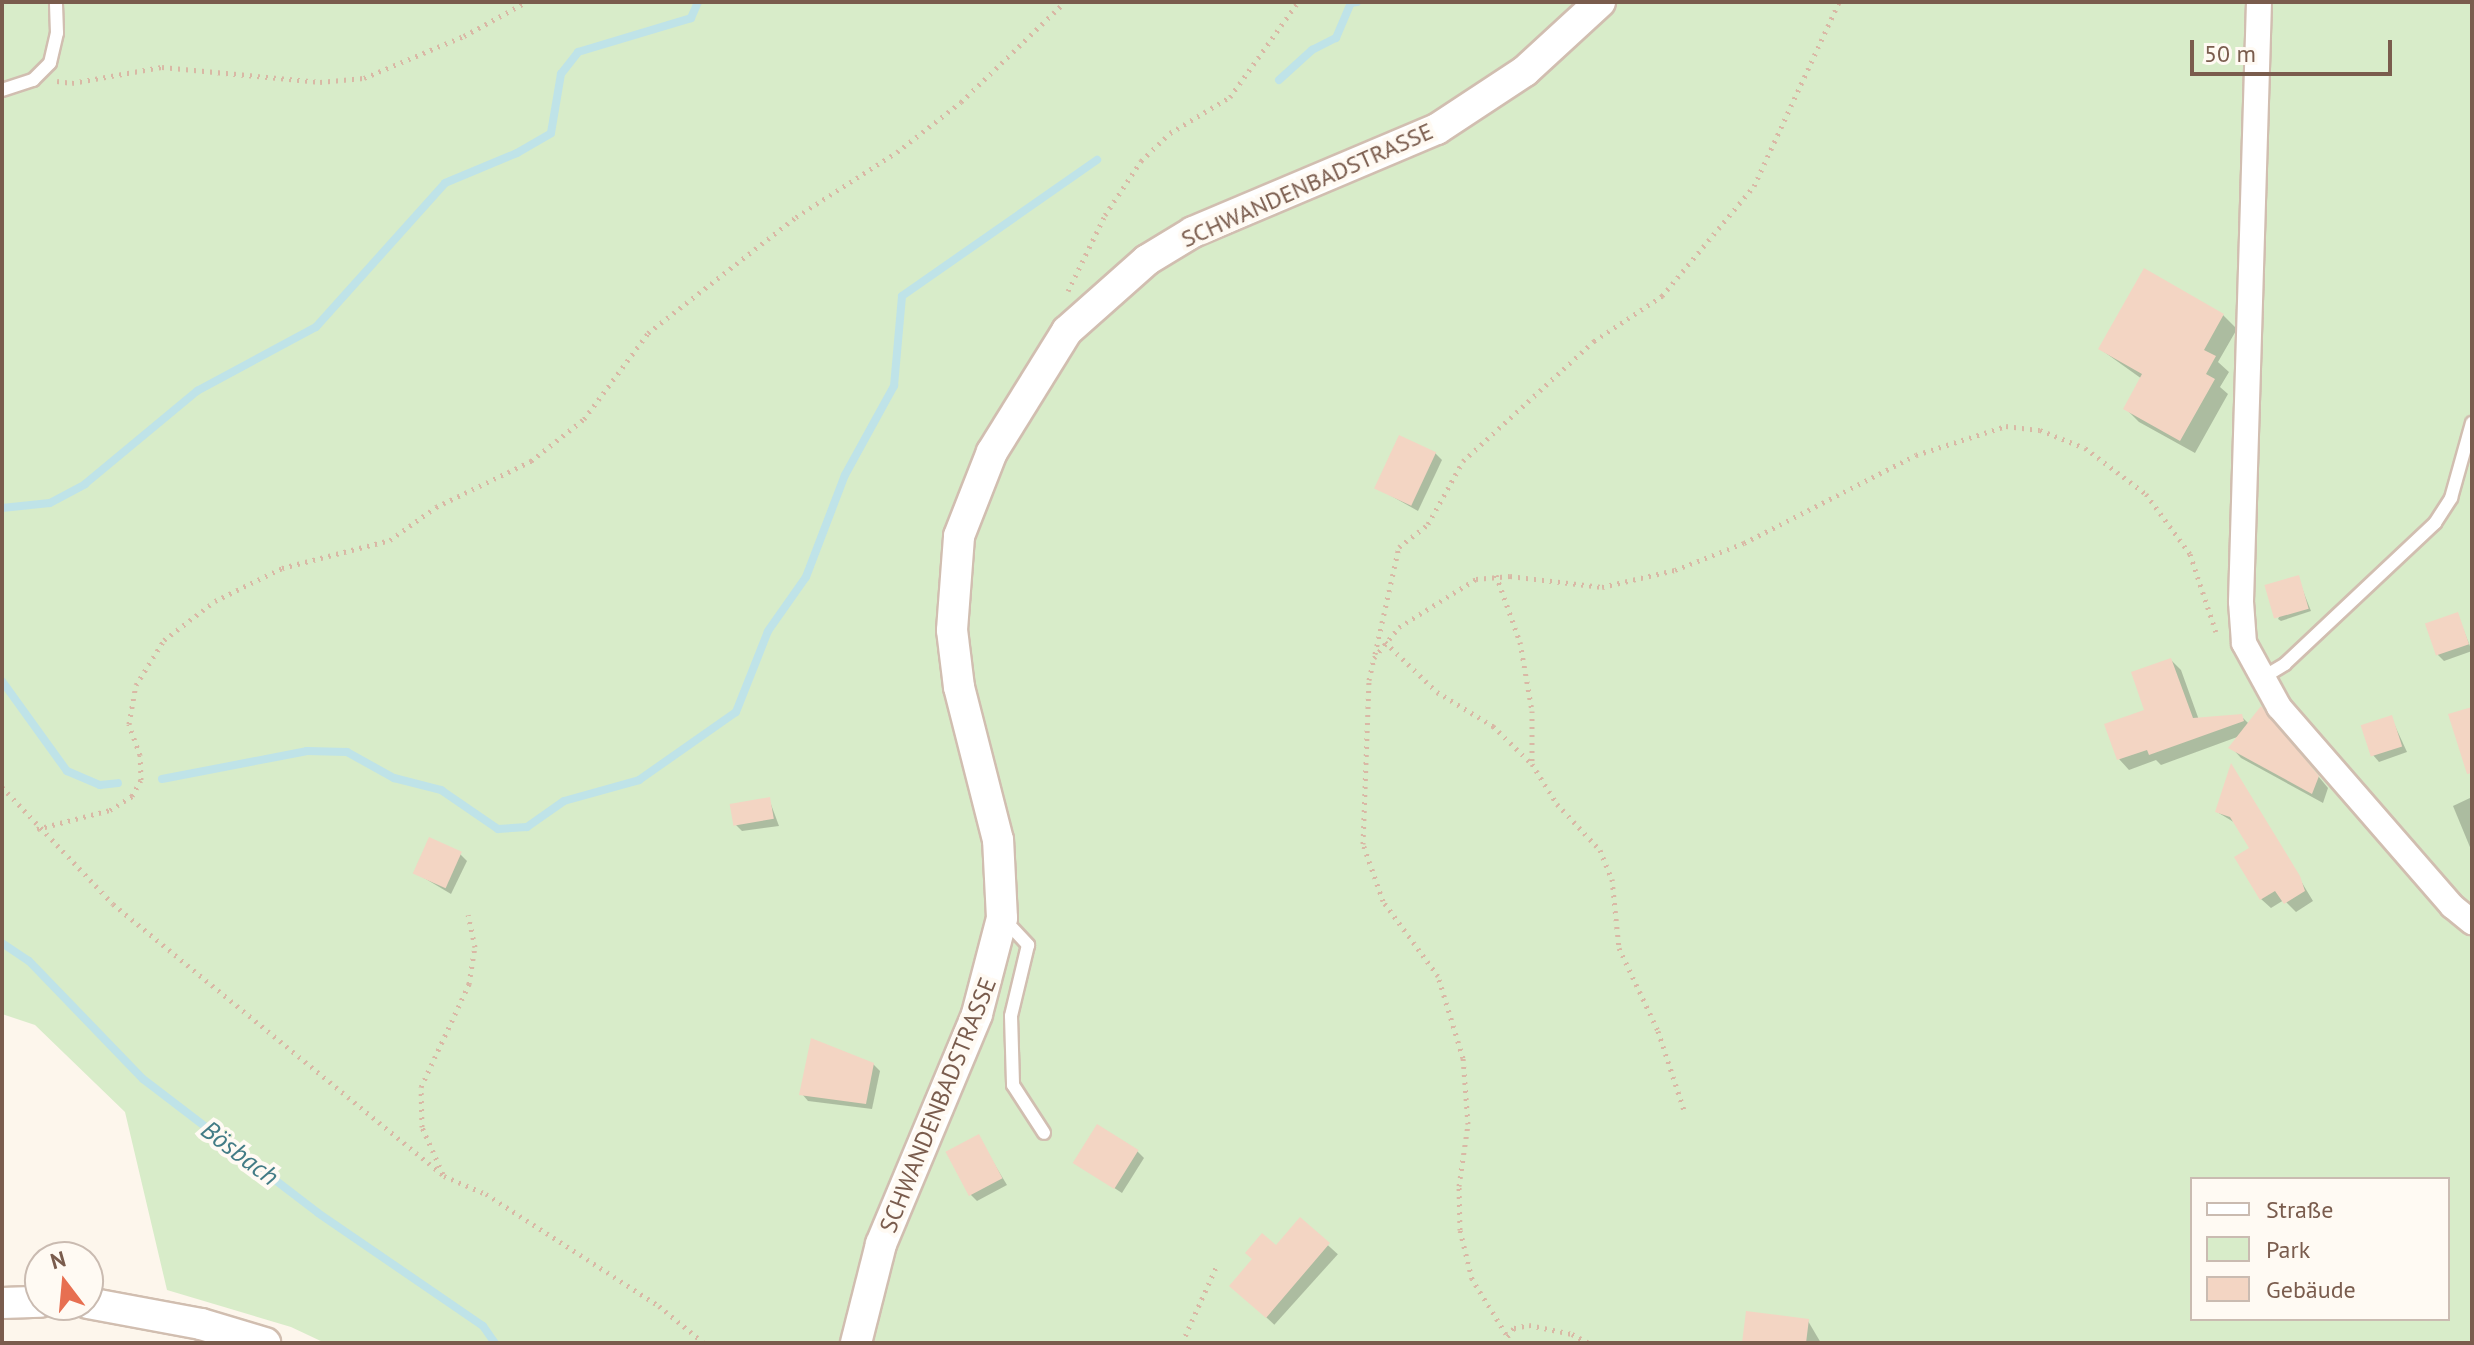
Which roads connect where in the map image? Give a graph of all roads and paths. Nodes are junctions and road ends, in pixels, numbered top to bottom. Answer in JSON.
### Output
{"nodes":[{"id":1,"x":56,"y":2,"type":"edge"},
{"id":2,"x":526,"y":2,"type":"edge"},
{"id":3,"x":1065,"y":2,"type":"edge"},
{"id":4,"x":1298,"y":2,"type":"edge"},
{"id":5,"x":1600,"y":2,"type":"edge"},
{"id":6,"x":1839,"y":2,"type":"edge"},
{"id":7,"x":2259,"y":2,"type":"edge"},
{"id":8,"x":43,"y":72,"type":"junction"},
{"id":9,"x":2,"y":90,"type":"edge"},
{"id":10,"x":1065,"y":302,"type":"dead end"},
{"id":11,"x":2472,"y":423,"type":"edge"},
{"id":12,"x":1496,"y":575,"type":"junction"},
{"id":13,"x":2202,"y":580,"type":"dead end"},
{"id":14,"x":1385,"y":642,"type":"junction"},
{"id":15,"x":1374,"y":658,"type":"junction"},
{"id":16,"x":2260,"y":679,"type":"junction"},
{"id":17,"x":1532,"y":764,"type":"junction"},
{"id":18,"x":2,"y":787,"type":"edge"},
{"id":19,"x":37,"y":829,"type":"junction"},
{"id":20,"x":468,"y":915,"type":"dead end"},
{"id":21,"x":1002,"y":918,"type":"junction"},
{"id":22,"x":2472,"y":922,"type":"edge"},
{"id":23,"x":1684,"y":1110,"type":"dead end"},
{"id":24,"x":1044,"y":1133,"type":"dead end"},
{"id":25,"x":444,"y":1176,"type":"junction"},
{"id":26,"x":1217,"y":1265,"type":"dead end"},
{"id":27,"x":24,"y":1302,"type":"edge"},
{"id":28,"x":2,"y":1303,"type":"edge"},
{"id":29,"x":104,"y":1306,"type":"edge"},
{"id":30,"x":1506,"y":1334,"type":"junction"},
{"id":31,"x":265,"y":1343,"type":"edge"},
{"id":32,"x":704,"y":1343,"type":"edge"},
{"id":33,"x":856,"y":1343,"type":"edge"},
{"id":34,"x":1182,"y":1343,"type":"edge"},
{"id":35,"x":1503,"y":1343,"type":"edge"},
{"id":36,"x":1589,"y":1343,"type":"edge"}],
"edges":[{"from":1,"to":8,"type":"lane"},
{"from":2,"to":8,"type":"path"},
{"from":3,"to":19,"type":"path"},
{"from":4,"to":10,"type":"path"},
{"from":5,"to":21,"type":"street","name":"SCHWANDENBADSTRASSE"},
{"from":6,"to":15,"type":"path"},
{"from":7,"to":16,"type":"street"},
{"from":8,"to":9,"type":"lane"},
{"from":11,"to":16,"type":"lane"},
{"from":12,"to":13,"type":"path"},
{"from":12,"to":14,"type":"path"},
{"from":12,"to":17,"type":"path"},
{"from":14,"to":15,"type":"path"},
{"from":14,"to":17,"type":"path"},
{"from":15,"to":30,"type":"path"},
{"from":16,"to":22,"type":"street"},
{"from":17,"to":23,"type":"path"},
{"from":18,"to":19,"type":"path"},
{"from":19,"to":25,"type":"path"},
{"from":20,"to":25,"type":"path"},
{"from":21,"to":24,"type":"lane"},
{"from":21,"to":33,"type":"street","name":"SCHWANDENBADSTRASSE"},
{"from":25,"to":32,"type":"path"},
{"from":26,"to":34,"type":"path"},
{"from":27,"to":28,"type":"street"},
{"from":29,"to":31,"type":"street"},
{"from":30,"to":35,"type":"path"},
{"from":30,"to":36,"type":"path"}]}
